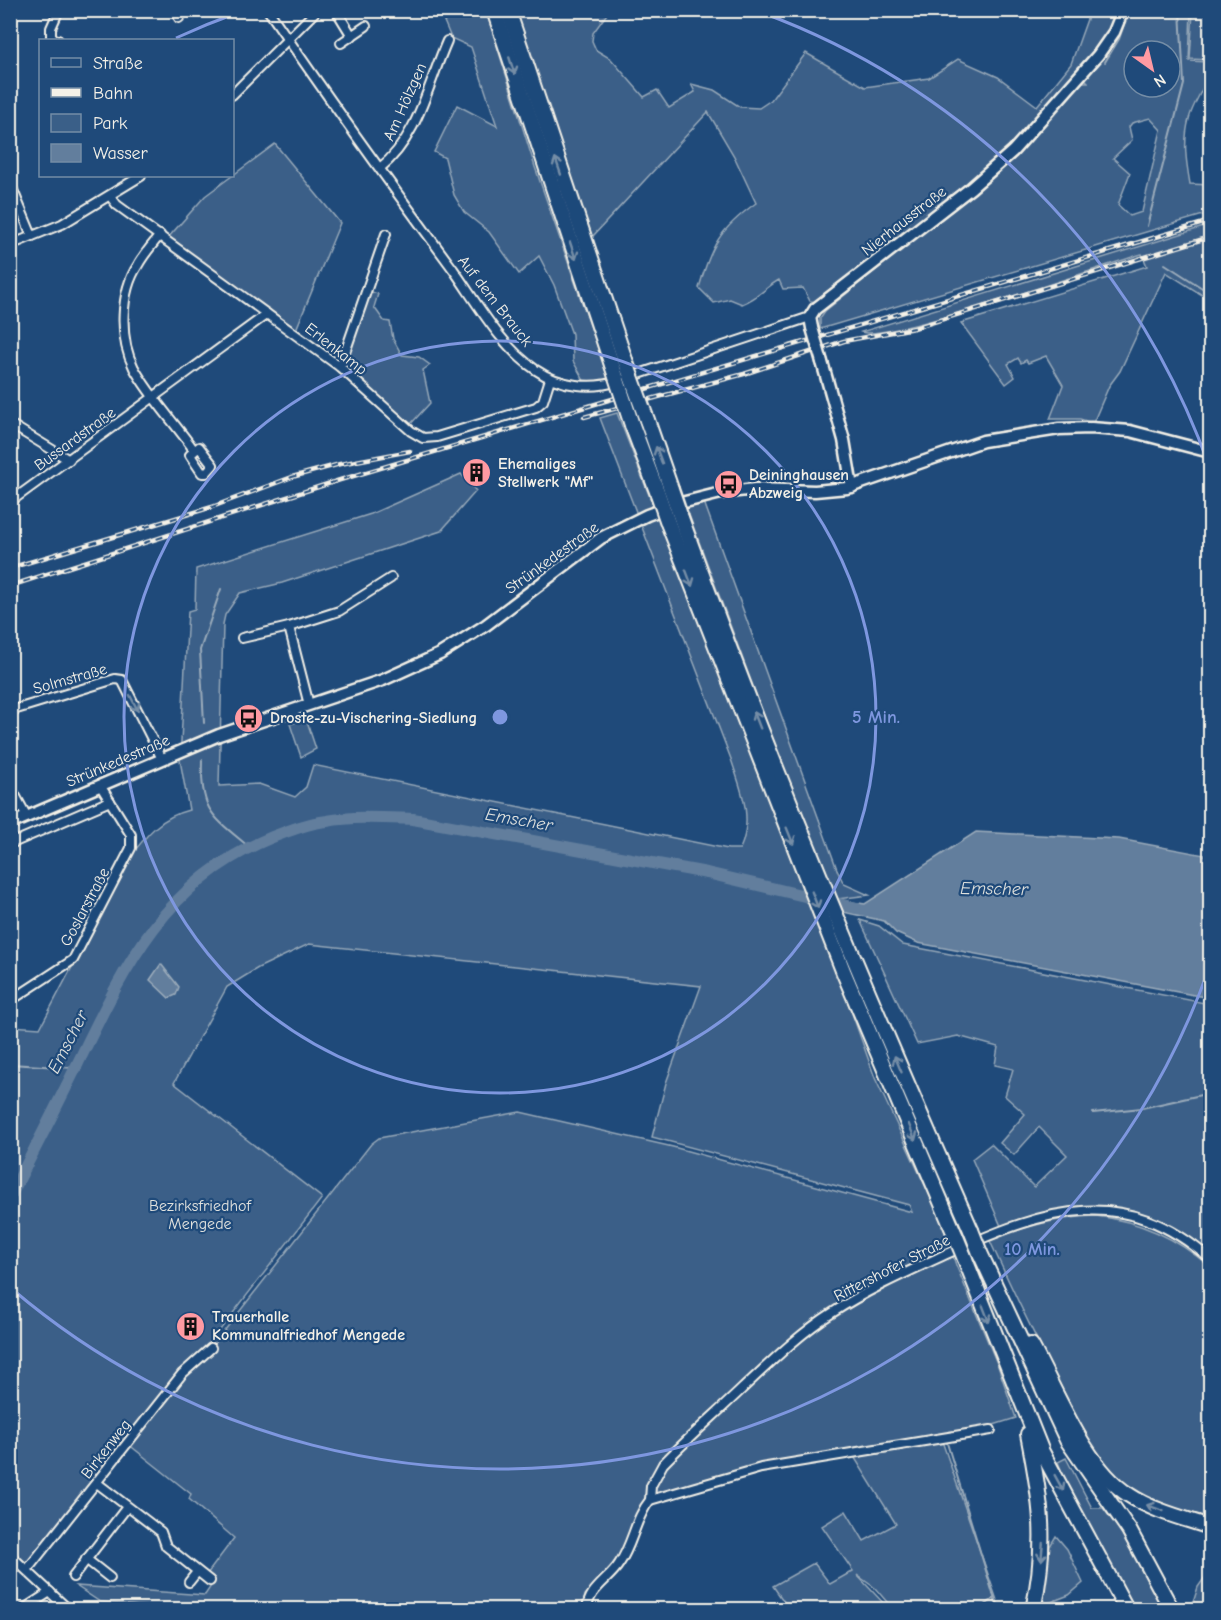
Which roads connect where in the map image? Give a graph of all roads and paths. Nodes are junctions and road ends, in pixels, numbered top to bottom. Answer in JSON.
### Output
{"nodes":[{"id":1,"x":59,"y":10,"type":"edge"},
{"id":2,"x":185,"y":10,"type":"edge"},
{"id":3,"x":268,"y":10,"type":"edge"},
{"id":4,"x":317,"y":10,"type":"edge"},
{"id":5,"x":336,"y":10,"type":"edge"},
{"id":6,"x":494,"y":10,"type":"edge"},
{"id":7,"x":507,"y":10,"type":"edge"},
{"id":8,"x":1123,"y":10,"type":"edge"},
{"id":9,"x":179,"y":18,"type":"dead end"},
{"id":10,"x":366,"y":26,"type":"dead end"},
{"id":11,"x":352,"y":36,"type":"junction"},
{"id":12,"x":54,"y":39,"type":"edge"},
{"id":13,"x":289,"y":41,"type":"junction"},
{"id":14,"x":447,"y":41,"type":"dead end"},
{"id":15,"x":341,"y":43,"type":"dead end"},
{"id":16,"x":234,"y":93,"type":"edge"},
{"id":17,"x":380,"y":168,"type":"junction"},
{"id":18,"x":139,"y":177,"type":"edge"},
{"id":19,"x":10,"y":183,"type":"edge"},
{"id":20,"x":110,"y":196,"type":"junction"},
{"id":21,"x":386,"y":234,"type":"dead end"},
{"id":22,"x":160,"y":235,"type":"junction"},
{"id":23,"x":32,"y":236,"type":"junction"},
{"id":24,"x":10,"y":245,"type":"edge"},
{"id":25,"x":267,"y":314,"type":"junction"},
{"id":26,"x":811,"y":322,"type":"junction"},
{"id":27,"x":618,"y":362,"type":"junction"},
{"id":28,"x":340,"y":367,"type":"junction"},
{"id":29,"x":550,"y":379,"type":"junction"},
{"id":30,"x":155,"y":397,"type":"junction"},
{"id":31,"x":10,"y":424,"type":"edge"},
{"id":32,"x":194,"y":450,"type":"dead end"},
{"id":33,"x":1210,"y":452,"type":"edge"},
{"id":34,"x":69,"y":460,"type":"junction"},
{"id":35,"x":852,"y":487,"type":"junction"},
{"id":36,"x":664,"y":491,"type":"junction"},
{"id":37,"x":10,"y":502,"type":"edge"},
{"id":38,"x":391,"y":578,"type":"dead end"},
{"id":39,"x":289,"y":627,"type":"junction"},
{"id":40,"x":242,"y":638,"type":"dead end"},
{"id":41,"x":309,"y":705,"type":"junction"},
{"id":42,"x":10,"y":711,"type":"edge"},
{"id":43,"x":162,"y":759,"type":"junction"},
{"id":44,"x":100,"y":785,"type":"junction"},
{"id":45,"x":10,"y":786,"type":"edge"},
{"id":46,"x":110,"y":801,"type":"junction"},
{"id":47,"x":784,"y":806,"type":"junction"},
{"id":48,"x":27,"y":817,"type":"junction"},
{"id":49,"x":10,"y":824,"type":"edge"},
{"id":50,"x":10,"y":844,"type":"edge"},
{"id":51,"x":10,"y":1001,"type":"edge"},
{"id":52,"x":1210,"y":1258,"type":"edge"},
{"id":53,"x":992,"y":1279,"type":"junction"},
{"id":54,"x":211,"y":1348,"type":"dead end"},
{"id":55,"x":1024,"y":1411,"type":"junction"},
{"id":56,"x":991,"y":1430,"type":"dead end"},
{"id":57,"x":97,"y":1483,"type":"junction"},
{"id":58,"x":650,"y":1500,"type":"junction"},
{"id":59,"x":127,"y":1507,"type":"junction"},
{"id":60,"x":1210,"y":1527,"type":"edge"},
{"id":61,"x":10,"y":1555,"type":"edge"},
{"id":62,"x":86,"y":1559,"type":"junction"},
{"id":63,"x":27,"y":1570,"type":"junction"},
{"id":64,"x":197,"y":1572,"type":"junction"},
{"id":65,"x":73,"y":1577,"type":"dead end"},
{"id":66,"x":110,"y":1578,"type":"dead end"},
{"id":67,"x":210,"y":1581,"type":"dead end"},
{"id":68,"x":189,"y":1582,"type":"dead end"},
{"id":69,"x":50,"y":1592,"type":"junction"},
{"id":70,"x":22,"y":1610,"type":"edge"},
{"id":71,"x":69,"y":1610,"type":"edge"},
{"id":72,"x":587,"y":1610,"type":"edge"},
{"id":73,"x":1033,"y":1610,"type":"edge"},
{"id":74,"x":1127,"y":1610,"type":"edge"},
{"id":75,"x":1172,"y":1610,"type":"edge"}],
"edges":[{"from":1,"to":12,"type":"street"},
{"from":2,"to":9,"type":"street"},
{"from":3,"to":13,"type":"street","name":"Auf dem Brauck"},
{"from":4,"to":13,"type":"street"},
{"from":5,"to":11,"type":"street"},
{"from":6,"to":27,"type":"highway","one_way":true},
{"from":27,"to":7,"type":"highway","one_way":true},
{"from":8,"to":26,"type":"main road","name":"Nierhausstraße"},
{"from":10,"to":11,"type":"street"},
{"from":11,"to":15,"type":"street"},
{"from":13,"to":16,"type":"street"},
{"from":13,"to":17,"type":"street","name":"Auf dem Brauck"},
{"from":14,"to":17,"type":"street","name":"Am Hölzgen"},
{"from":17,"to":29,"type":"street","name":"Auf dem Brauck"},
{"from":18,"to":20,"type":"street"},
{"from":19,"to":23,"type":"street"},
{"from":20,"to":22,"type":"street","name":"Erlenkamp"},
{"from":20,"to":23,"type":"street"},
{"from":21,"to":28,"type":"street"},
{"from":22,"to":25,"type":"street","name":"Erlenkamp"},
{"from":22,"to":30,"type":"street"},
{"from":23,"to":24,"type":"street"},
{"from":25,"to":28,"type":"street","name":"Erlenkamp"},
{"from":25,"to":30,"type":"street","name":"Bussardstraße"},
{"from":26,"to":29,"type":"street","name":"Auf dem Brauck"},
{"from":26,"to":35,"type":"main road","bridge":true},
{"from":27,"to":36,"type":"highway","bridge":true},
{"from":36,"to":27,"type":"highway","one_way":true,"bridge":true},
{"from":28,"to":29,"type":"street","name":"Erlenkamp"},
{"from":30,"to":32,"type":"street"},
{"from":30,"to":34,"type":"street","name":"Bussardstraße"},
{"from":31,"to":34,"type":"street"},
{"from":33,"to":35,"type":"main road","name":"Strünkedestraße"},
{"from":34,"to":37,"type":"street","name":"Bussardstraße"},
{"from":35,"to":41,"type":"main road","name":"Strünkedestraße"},
{"from":36,"to":47,"type":"highway","bridge":true},
{"from":38,"to":39,"type":"street"},
{"from":39,"to":40,"type":"street"},
{"from":39,"to":41,"type":"street"},
{"from":41,"to":43,"type":"main road","name":"Strünkedestraße"},
{"from":42,"to":43,"type":"street","name":"Solmstraße","one_way":true},
{"from":43,"to":44,"type":"main road","name":"Strünkedestraße"},
{"from":44,"to":46,"type":"street","name":"Goslarstraße"},
{"from":44,"to":48,"type":"main road","name":"Strünkedestraße"},
{"from":45,"to":48,"type":"street"},
{"from":46,"to":50,"type":"street"},
{"from":46,"to":51,"type":"street","name":"Goslarstraße"},
{"from":53,"to":47,"type":"highway","one_way":true,"bridge":true},
{"from":47,"to":55,"type":"highway","one_way":true,"bridge":true},
{"from":48,"to":49,"type":"main road","name":"Strünkedestraße"},
{"from":52,"to":58,"type":"street","name":"Rittershofer Straße"},
{"from":60,"to":53,"type":"highway","one_way":true},
{"from":53,"to":75,"type":"highway"},
{"from":54,"to":57,"type":"street","name":"Birkenweg"},
{"from":55,"to":73,"type":"highway","one_way":true},
{"from":55,"to":74,"type":"highway","one_way":true},
{"from":56,"to":58,"type":"street"},
{"from":57,"to":59,"type":"street"},
{"from":57,"to":63,"type":"street","name":"Birkenweg"},
{"from":58,"to":72,"type":"street","name":"Rittershofer Straße"},
{"from":59,"to":62,"type":"street"},
{"from":59,"to":64,"type":"street"},
{"from":61,"to":63,"type":"street"},
{"from":62,"to":65,"type":"street"},
{"from":62,"to":66,"type":"street"},
{"from":63,"to":69,"type":"street"},
{"from":64,"to":67,"type":"street"},
{"from":64,"to":68,"type":"street"},
{"from":69,"to":70,"type":"street"},
{"from":69,"to":71,"type":"street"}]}
